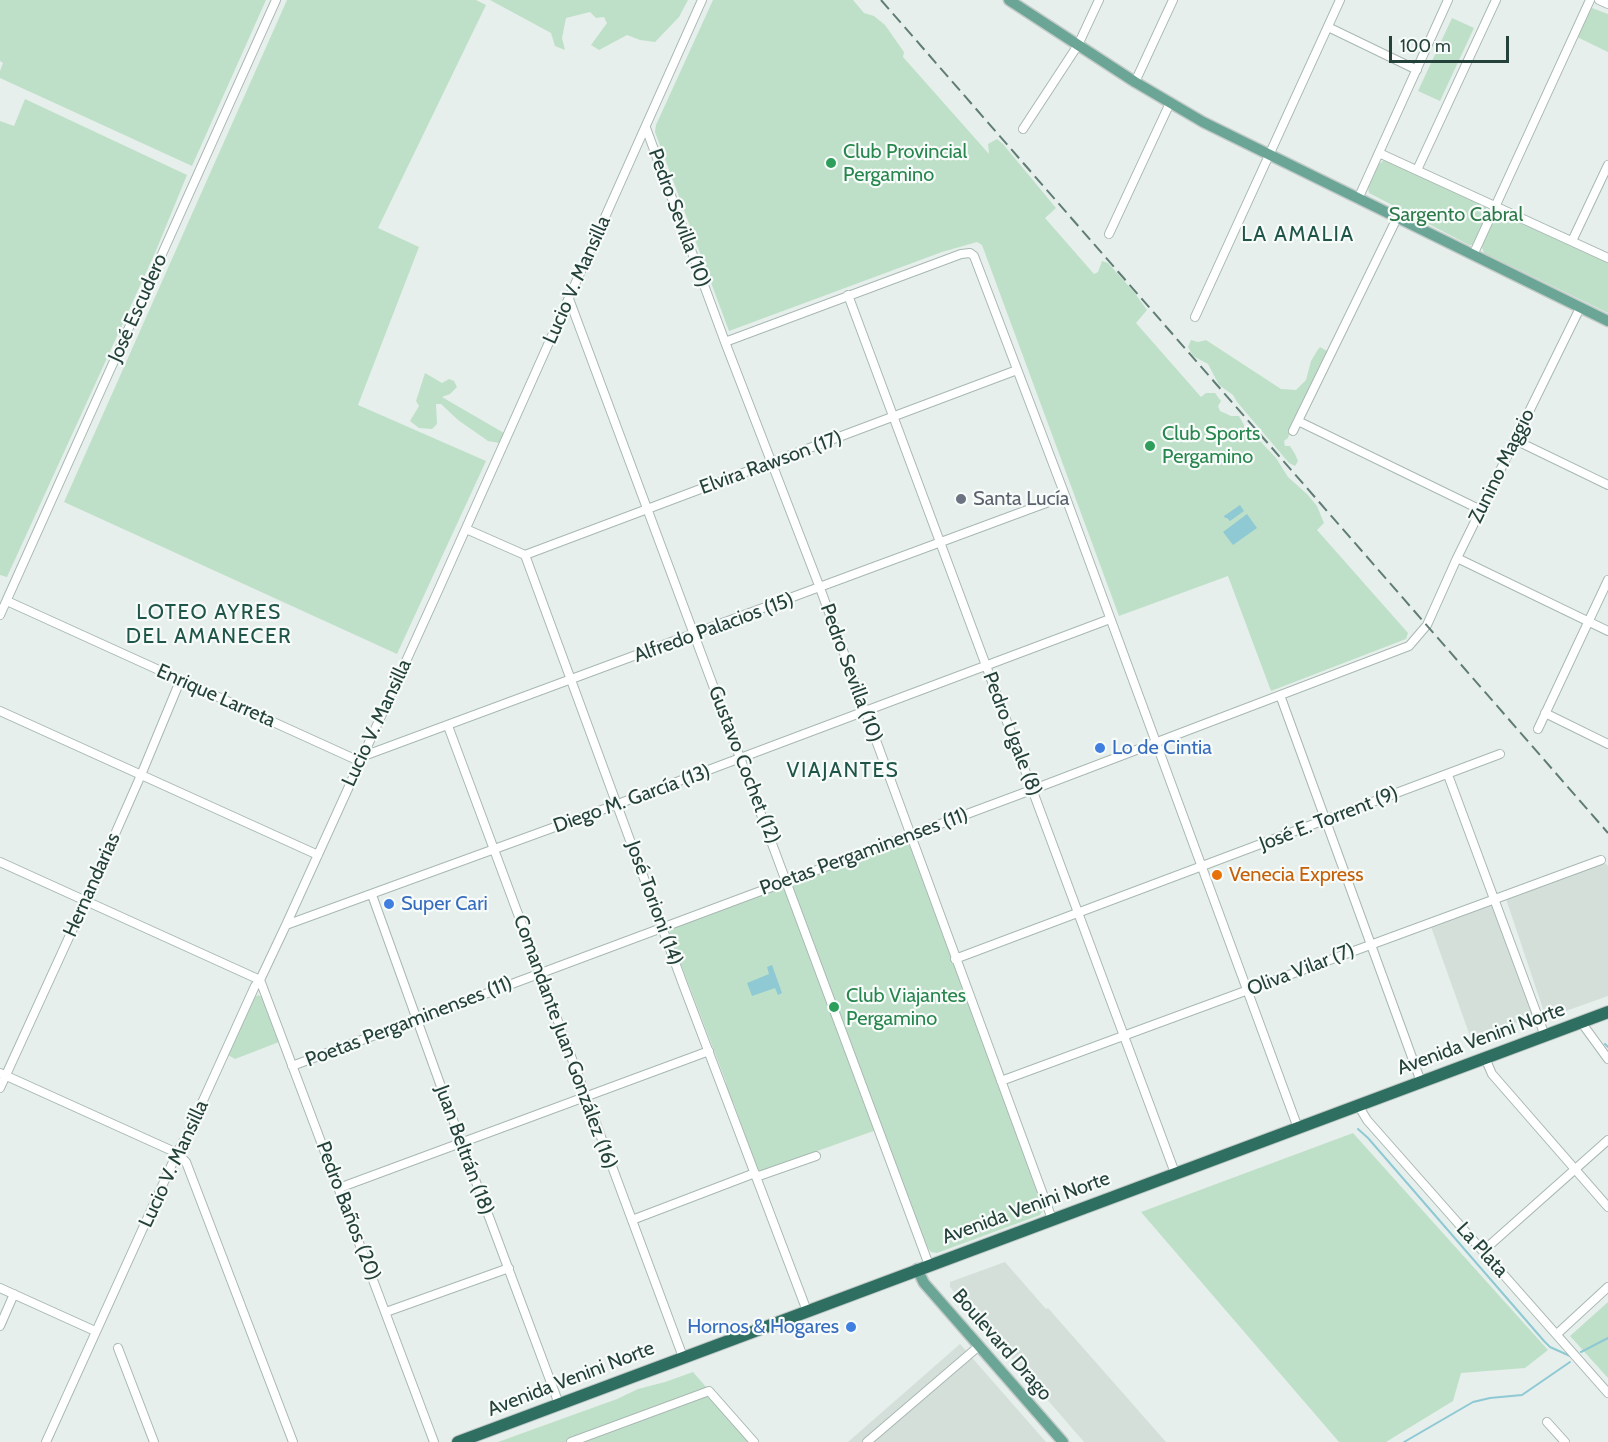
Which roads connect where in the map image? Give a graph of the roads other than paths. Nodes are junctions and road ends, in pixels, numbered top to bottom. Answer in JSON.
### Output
{"nodes":[{"id":1,"x":276,"y":0,"type":"edge"},
{"id":2,"x":702,"y":0,"type":"edge"},
{"id":3,"x":1009,"y":0,"type":"edge"},
{"id":4,"x":1099,"y":0,"type":"edge"},
{"id":5,"x":1173,"y":0,"type":"edge"},
{"id":6,"x":1340,"y":0,"type":"edge"},
{"id":7,"x":1448,"y":0,"type":"edge"},
{"id":8,"x":1496,"y":0,"type":"edge"},
{"id":9,"x":1590,"y":0,"type":"edge"},
{"id":10,"x":1599,"y":0,"type":"edge"},
{"id":11,"x":1608,"y":4,"type":"edge"},
{"id":12,"x":1328,"y":27,"type":"junction"},
{"id":13,"x":1078,"y":45,"type":"junction"},
{"id":14,"x":1417,"y":70,"type":"junction"},
{"id":15,"x":1136,"y":82,"type":"junction"},
{"id":16,"x":1170,"y":103,"type":"junction"},
{"id":17,"x":646,"y":128,"type":"junction"},
{"id":18,"x":1023,"y":129,"type":"dead end"},
{"id":19,"x":1379,"y":153,"type":"junction"},
{"id":20,"x":1269,"y":156,"type":"junction"},
{"id":21,"x":1608,"y":165,"type":"edge"},
{"id":22,"x":1417,"y":170,"type":"junction"},
{"id":23,"x":1358,"y":199,"type":"junction"},
{"id":24,"x":1494,"y":206,"type":"junction"},
{"id":25,"x":1397,"y":218,"type":"junction"},
{"id":26,"x":1109,"y":234,"type":"dead end"},
{"id":27,"x":1572,"y":241,"type":"junction"},
{"id":28,"x":1473,"y":255,"type":"junction"},
{"id":29,"x":1608,"y":258,"type":"edge"},
{"id":30,"x":848,"y":295,"type":"junction"},
{"id":31,"x":569,"y":299,"type":"junction"},
{"id":32,"x":1580,"y":308,"type":"junction"},
{"id":33,"x":1195,"y":317,"type":"dead end"},
{"id":34,"x":1608,"y":321,"type":"edge"},
{"id":35,"x":725,"y":342,"type":"junction"},
{"id":36,"x":1017,"y":370,"type":"junction"},
{"id":37,"x":894,"y":418,"type":"junction"},
{"id":38,"x":1298,"y":421,"type":"junction"},
{"id":39,"x":1293,"y":431,"type":"dead end"},
{"id":40,"x":1515,"y":440,"type":"junction"},
{"id":41,"x":771,"y":463,"type":"junction"},
{"id":42,"x":1608,"y":485,"type":"edge"},
{"id":43,"x":1065,"y":496,"type":"junction"},
{"id":44,"x":647,"y":509,"type":"junction"},
{"id":45,"x":1481,"y":510,"type":"junction"},
{"id":46,"x":466,"y":529,"type":"junction"},
{"id":47,"x":941,"y":542,"type":"junction"},
{"id":48,"x":525,"y":555,"type":"junction"},
{"id":49,"x":1457,"y":558,"type":"junction"},
{"id":50,"x":1608,"y":580,"type":"edge"},
{"id":51,"x":819,"y":588,"type":"junction"},
{"id":52,"x":7,"y":600,"type":"junction"},
{"id":53,"x":0,"y":615,"type":"edge"},
{"id":54,"x":1110,"y":619,"type":"junction"},
{"id":55,"x":1589,"y":622,"type":"junction"},
{"id":56,"x":1427,"y":625,"type":"joint"},
{"id":57,"x":1608,"y":631,"type":"edge"},
{"id":58,"x":695,"y":635,"type":"junction"},
{"id":59,"x":987,"y":666,"type":"junction"},
{"id":60,"x":180,"y":681,"type":"junction"},
{"id":61,"x":571,"y":681,"type":"junction"},
{"id":62,"x":1280,"y":696,"type":"junction"},
{"id":63,"x":0,"y":711,"type":"edge"},
{"id":64,"x":865,"y":712,"type":"junction"},
{"id":65,"x":1545,"y":713,"type":"junction"},
{"id":66,"x":448,"y":726,"type":"junction"},
{"id":67,"x":1538,"y":729,"type":"dead end"},
{"id":68,"x":1155,"y":742,"type":"junction"},
{"id":69,"x":1608,"y":744,"type":"edge"},
{"id":70,"x":1500,"y":754,"type":"dead end"},
{"id":71,"x":741,"y":758,"type":"junction"},
{"id":72,"x":360,"y":759,"type":"junction"},
{"id":73,"x":141,"y":775,"type":"junction"},
{"id":74,"x":1448,"y":775,"type":"junction"},
{"id":75,"x":1034,"y":789,"type":"junction"},
{"id":76,"x":618,"y":804,"type":"junction"},
{"id":77,"x":1325,"y":821,"type":"junction"},
{"id":78,"x":910,"y":835,"type":"junction"},
{"id":79,"x":494,"y":850,"type":"junction"},
{"id":80,"x":318,"y":855,"type":"junction"},
{"id":81,"x":1601,"y":860,"type":"dead end"},
{"id":82,"x":0,"y":862,"type":"edge"},
{"id":83,"x":1202,"y":867,"type":"junction"},
{"id":84,"x":787,"y":881,"type":"junction"},
{"id":85,"x":372,"y":895,"type":"junction"},
{"id":86,"x":1494,"y":898,"type":"junction"},
{"id":87,"x":86,"y":900,"type":"junction"},
{"id":88,"x":1079,"y":912,"type":"junction"},
{"id":89,"x":286,"y":925,"type":"junction"},
{"id":90,"x":662,"y":927,"type":"junction"},
{"id":91,"x":1370,"y":944,"type":"junction"},
{"id":92,"x":955,"y":959,"type":"junction"},
{"id":93,"x":540,"y":973,"type":"junction"},
{"id":94,"x":260,"y":980,"type":"junction"},
{"id":95,"x":1248,"y":990,"type":"junction"},
{"id":96,"x":1608,"y":1012,"type":"edge"},
{"id":97,"x":417,"y":1019,"type":"junction"},
{"id":98,"x":1581,"y":1022,"type":"junction"},
{"id":99,"x":1124,"y":1036,"type":"junction"},
{"id":100,"x":1545,"y":1036,"type":"junction"},
{"id":101,"x":709,"y":1051,"type":"junction"},
{"id":102,"x":1485,"y":1058,"type":"junction"},
{"id":103,"x":1608,"y":1059,"type":"edge"},
{"id":104,"x":292,"y":1066,"type":"junction"},
{"id":105,"x":3,"y":1074,"type":"edge"},
{"id":106,"x":1001,"y":1081,"type":"junction"},
{"id":107,"x":1421,"y":1082,"type":"junction"},
{"id":108,"x":0,"y":1088,"type":"edge"},
{"id":109,"x":585,"y":1096,"type":"junction"},
{"id":110,"x":1358,"y":1106,"type":"junction"},
{"id":111,"x":1298,"y":1128,"type":"junction"},
{"id":112,"x":1608,"y":1140,"type":"edge"},
{"id":113,"x":461,"y":1142,"type":"junction"},
{"id":114,"x":177,"y":1153,"type":"junction"},
{"id":115,"x":816,"y":1156,"type":"dead end"},
{"id":116,"x":1575,"y":1169,"type":"junction"},
{"id":117,"x":1175,"y":1173,"type":"junction"},
{"id":118,"x":755,"y":1175,"type":"junction"},
{"id":119,"x":339,"y":1188,"type":"junction"},
{"id":120,"x":1608,"y":1207,"type":"edge"},
{"id":121,"x":1053,"y":1219,"type":"junction"},
{"id":122,"x":632,"y":1220,"type":"junction"},
{"id":123,"x":1483,"y":1251,"type":"junction"},
{"id":124,"x":929,"y":1265,"type":"junction"},
{"id":125,"x":509,"y":1268,"type":"junction"},
{"id":126,"x":917,"y":1269,"type":"junction"},
{"id":127,"x":1608,"y":1287,"type":"edge"},
{"id":128,"x":0,"y":1288,"type":"edge"},
{"id":129,"x":14,"y":1294,"type":"junction"},
{"id":130,"x":807,"y":1311,"type":"junction"},
{"id":131,"x":386,"y":1312,"type":"junction"},
{"id":132,"x":0,"y":1326,"type":"edge"},
{"id":133,"x":95,"y":1330,"type":"junction"},
{"id":134,"x":1557,"y":1334,"type":"junction"},
{"id":135,"x":979,"y":1346,"type":"junction"},
{"id":136,"x":118,"y":1348,"type":"dead end"},
{"id":137,"x":683,"y":1357,"type":"junction"},
{"id":138,"x":1608,"y":1394,"type":"edge"},
{"id":139,"x":560,"y":1404,"type":"junction"},
{"id":140,"x":1547,"y":1422,"type":"dead end"},
{"id":141,"x":46,"y":1442,"type":"edge"},
{"id":142,"x":154,"y":1442,"type":"edge"},
{"id":143,"x":293,"y":1442,"type":"edge"},
{"id":144,"x":434,"y":1442,"type":"edge"},
{"id":145,"x":458,"y":1442,"type":"edge"},
{"id":146,"x":571,"y":1442,"type":"edge"},
{"id":147,"x":754,"y":1442,"type":"edge"},
{"id":148,"x":867,"y":1442,"type":"edge"},
{"id":149,"x":1063,"y":1442,"type":"edge"},
{"id":150,"x":1565,"y":1442,"type":"edge"}],
"edges":[{"from":1,"to":52,"type":"street","name":"José Escudero"},
{"from":2,"to":17,"type":"street","name":"Lucio V. Mansilla"},
{"from":3,"to":13,"type":"main road"},
{"from":4,"to":13,"type":"street"},
{"from":5,"to":15,"type":"street"},
{"from":6,"to":12,"type":"street"},
{"from":7,"to":14,"type":"street"},
{"from":8,"to":22,"type":"street"},
{"from":9,"to":24,"type":"street"},
{"from":10,"to":11,"type":"street"},
{"from":12,"to":14,"type":"street"},
{"from":12,"to":20,"type":"street"},
{"from":13,"to":15,"type":"main road"},
{"from":13,"to":18,"type":"street"},
{"from":14,"to":19,"type":"street"},
{"from":15,"to":16,"type":"main road"},
{"from":16,"to":20,"type":"main road"},
{"from":16,"to":26,"type":"street"},
{"from":17,"to":31,"type":"street","name":"Lucio V. Mansilla"},
{"from":17,"to":35,"type":"street","name":"Pedro Sevilla (10)"},
{"from":19,"to":22,"type":"street"},
{"from":19,"to":23,"type":"street"},
{"from":20,"to":23,"type":"main road"},
{"from":20,"to":33,"type":"street"},
{"from":21,"to":27,"type":"street"},
{"from":22,"to":24,"type":"street"},
{"from":23,"to":25,"type":"main road"},
{"from":24,"to":27,"type":"street"},
{"from":24,"to":28,"type":"street"},
{"from":25,"to":28,"type":"main road"},
{"from":25,"to":38,"type":"street"},
{"from":27,"to":29,"type":"street"},
{"from":28,"to":32,"type":"main road"},
{"from":30,"to":35,"type":"street"},
{"from":30,"to":36,"type":"street"},
{"from":30,"to":37,"type":"street","name":"Pedro Ugale (8)"},
{"from":31,"to":44,"type":"street","name":"Gustavo Cochet (12)"},
{"from":31,"to":46,"type":"street","name":"Lucio V. Mansilla"},
{"from":32,"to":34,"type":"main road"},
{"from":32,"to":40,"type":"street","name":"Zunino Maggio"},
{"from":35,"to":41,"type":"street","name":"Pedro Sevilla (10)"},
{"from":36,"to":37,"type":"street","name":"Elvira Rawson (17)"},
{"from":36,"to":43,"type":"street"},
{"from":37,"to":41,"type":"street","name":"Elvira Rawson (17)"},
{"from":37,"to":47,"type":"street","name":"Pedro Ugale (8)"},
{"from":38,"to":39,"type":"street"},
{"from":38,"to":45,"type":"street"},
{"from":40,"to":42,"type":"street"},
{"from":40,"to":45,"type":"street","name":"Zunino Maggio"},
{"from":41,"to":44,"type":"street","name":"Elvira Rawson (17)"},
{"from":41,"to":51,"type":"street","name":"Pedro Sevilla (10)"},
{"from":43,"to":47,"type":"street","name":"Alfredo Palacios (15)"},
{"from":43,"to":54,"type":"street"},
{"from":44,"to":48,"type":"street","name":"Elvira Rawson (17)"},
{"from":44,"to":58,"type":"street","name":"Gustavo Cochet (12)"},
{"from":45,"to":49,"type":"street","name":"Zunino Maggio"},
{"from":46,"to":48,"type":"street"},
{"from":46,"to":72,"type":"street","name":"Lucio V. Mansilla"},
{"from":47,"to":51,"type":"street","name":"Alfredo Palacios (15)"},
{"from":47,"to":59,"type":"street","name":"Pedro Ugale (8)"},
{"from":48,"to":61,"type":"street","name":"José Torioni (14)"},
{"from":49,"to":55,"type":"street"},
{"from":49,"to":56,"type":"street","name":"Zunino Maggio"},
{"from":50,"to":55,"type":"street"},
{"from":51,"to":58,"type":"street","name":"Alfredo Palacios (15)"},
{"from":51,"to":64,"type":"street","name":"Pedro Sevilla (10)"},
{"from":52,"to":53,"type":"street","name":"José Escudero"},
{"from":52,"to":60,"type":"street","name":"Enrique Larreta"},
{"from":54,"to":59,"type":"street","name":"Diego M. García (13)"},
{"from":54,"to":68,"type":"street"},
{"from":55,"to":57,"type":"street"},
{"from":55,"to":65,"type":"street"},
{"from":56,"to":62,"type":"street","name":"Poetas Pergaminenses (11)"},
{"from":58,"to":61,"type":"street","name":"Alfredo Palacios (15)"},
{"from":58,"to":71,"type":"street","name":"Gustavo Cochet (12)"},
{"from":59,"to":64,"type":"street","name":"Diego M. García (13)"},
{"from":59,"to":75,"type":"street","name":"Pedro Ugale (8)"},
{"from":60,"to":72,"type":"street","name":"Enrique Larreta"},
{"from":60,"to":73,"type":"street","name":"Hernandarias"},
{"from":61,"to":66,"type":"street","name":"Alfredo Palacios (15)"},
{"from":61,"to":76,"type":"street","name":"José Torioni (14)"},
{"from":62,"to":68,"type":"street","name":"Poetas Pergaminenses (11)"},
{"from":62,"to":77,"type":"street"},
{"from":63,"to":73,"type":"street"},
{"from":64,"to":71,"type":"street","name":"Diego M. García (13)"},
{"from":64,"to":78,"type":"street","name":"Pedro Sevilla (10)"},
{"from":65,"to":67,"type":"street"},
{"from":65,"to":69,"type":"street"},
{"from":66,"to":72,"type":"street","name":"Alfredo Palacios (15)"},
{"from":66,"to":79,"type":"street","name":"Comandante Juan González (16)"},
{"from":68,"to":75,"type":"street","name":"Poetas Pergaminenses (11)"},
{"from":68,"to":83,"type":"street"},
{"from":70,"to":74,"type":"street","name":"José E. Torrent (9)"},
{"from":71,"to":76,"type":"street","name":"Diego M. García (13)"},
{"from":71,"to":84,"type":"street","name":"Gustavo Cochet (12)"},
{"from":72,"to":80,"type":"street","name":"Lucio V. Mansilla"},
{"from":73,"to":80,"type":"street"},
{"from":73,"to":87,"type":"street","name":"Hernandarias"},
{"from":74,"to":77,"type":"street","name":"José E. Torrent (9)"},
{"from":74,"to":86,"type":"street"},
{"from":75,"to":78,"type":"street","name":"Poetas Pergaminenses (11)"},
{"from":75,"to":88,"type":"street","name":"Pedro Ugale (8)"},
{"from":76,"to":79,"type":"street","name":"Diego M. García (13)"},
{"from":76,"to":90,"type":"street","name":"José Torioni (14)"},
{"from":77,"to":83,"type":"street","name":"José E. Torrent (9)"},
{"from":77,"to":91,"type":"street"},
{"from":78,"to":84,"type":"street","name":"Poetas Pergaminenses (11)"},
{"from":78,"to":92,"type":"street","name":"Pedro Sevilla (10)"},
{"from":79,"to":85,"type":"street","name":"Diego M. García (13)"},
{"from":79,"to":93,"type":"street","name":"Comandante Juan González (16)"},
{"from":80,"to":89,"type":"street","name":"Lucio V. Mansilla"},
{"from":81,"to":86,"type":"street","name":"Oliva Vilar (7)"},
{"from":82,"to":87,"type":"street"},
{"from":83,"to":88,"type":"street","name":"José E. Torrent (9)"},
{"from":83,"to":95,"type":"street"},
{"from":84,"to":90,"type":"street","name":"Poetas Pergaminenses (11)"},
{"from":84,"to":124,"type":"street","name":"Gustavo Cochet (12)"},
{"from":85,"to":89,"type":"street","name":"Diego M. García (13)"},
{"from":85,"to":97,"type":"street","name":"Juan Beltrán (18)"},
{"from":86,"to":91,"type":"street","name":"Oliva Vilar (7)"},
{"from":86,"to":100,"type":"street"},
{"from":87,"to":94,"type":"street"},
{"from":87,"to":105,"type":"street","name":"Hernandarias"},
{"from":88,"to":92,"type":"street","name":"José E. Torrent (9)"},
{"from":88,"to":99,"type":"street","name":"Pedro Ugale (8)"},
{"from":89,"to":94,"type":"street","name":"Lucio V. Mansilla"},
{"from":90,"to":93,"type":"street","name":"Poetas Pergaminenses (11)"},
{"from":90,"to":101,"type":"street","name":"José Torioni (14)"},
{"from":91,"to":95,"type":"street","name":"Oliva Vilar (7)"},
{"from":91,"to":107,"type":"street"},
{"from":92,"to":106,"type":"street","name":"Pedro Sevilla (10)"},
{"from":93,"to":97,"type":"street","name":"Poetas Pergaminenses (11)"},
{"from":93,"to":109,"type":"street","name":"Comandante Juan González (16)"},
{"from":94,"to":104,"type":"street","name":"Pedro Baños (20)"},
{"from":94,"to":114,"type":"street","name":"Lucio V. Mansilla"},
{"from":95,"to":99,"type":"street","name":"Oliva Vilar (7)"},
{"from":95,"to":111,"type":"street"},
{"from":96,"to":98,"type":"highway","name":"Avenida Venini Norte"},
{"from":97,"to":104,"type":"street","name":"Poetas Pergaminenses (11)"},
{"from":97,"to":113,"type":"street","name":"Juan Beltrán (18)"},
{"from":98,"to":100,"type":"highway","name":"Avenida Venini Norte"},
{"from":98,"to":103,"type":"street"},
{"from":99,"to":106,"type":"street","name":"Oliva Vilar (7)"},
{"from":99,"to":117,"type":"street","name":"Pedro Ugale (8)"},
{"from":100,"to":102,"type":"highway","name":"Avenida Venini Norte"},
{"from":101,"to":109,"type":"street"},
{"from":101,"to":118,"type":"street","name":"José Torioni (14)"},
{"from":102,"to":107,"type":"highway","name":"Avenida Venini Norte"},
{"from":102,"to":116,"type":"street"},
{"from":104,"to":119,"type":"street","name":"Pedro Baños (20)"},
{"from":105,"to":108,"type":"street","name":"Hernandarias"},
{"from":105,"to":114,"type":"street"},
{"from":106,"to":121,"type":"street","name":"Pedro Sevilla (10)"},
{"from":107,"to":110,"type":"highway","name":"Avenida Venini Norte"},
{"from":109,"to":113,"type":"street"},
{"from":109,"to":122,"type":"street","name":"Comandante Juan González (16)"},
{"from":110,"to":111,"type":"highway","name":"Avenida Venini Norte"},
{"from":110,"to":123,"type":"street","name":"La Plata"},
{"from":111,"to":117,"type":"highway","name":"Avenida Venini Norte"},
{"from":112,"to":116,"type":"street"},
{"from":113,"to":119,"type":"street"},
{"from":113,"to":125,"type":"street","name":"Juan Beltrán (18)"},
{"from":114,"to":133,"type":"street","name":"Lucio V. Mansilla"},
{"from":114,"to":143,"type":"street"},
{"from":115,"to":118,"type":"street"},
{"from":116,"to":120,"type":"street"},
{"from":116,"to":123,"type":"street"},
{"from":117,"to":121,"type":"highway","name":"Avenida Venini Norte"},
{"from":118,"to":122,"type":"street"},
{"from":118,"to":130,"type":"street","name":"José Torioni (14)"},
{"from":119,"to":131,"type":"street","name":"Pedro Baños (20)"},
{"from":121,"to":124,"type":"highway","name":"Avenida Venini Norte"},
{"from":122,"to":137,"type":"street","name":"Comandante Juan González (16)"},
{"from":123,"to":134,"type":"street","name":"La Plata"},
{"from":124,"to":126,"type":"highway","name":"Avenida Venini Norte"},
{"from":125,"to":131,"type":"street"},
{"from":125,"to":139,"type":"street","name":"Juan Beltrán (18)"},
{"from":126,"to":130,"type":"highway","name":"Avenida Venini Norte"},
{"from":126,"to":135,"type":"main road","name":"Boulevard Drago"},
{"from":127,"to":134,"type":"street"},
{"from":128,"to":129,"type":"street"},
{"from":129,"to":132,"type":"street"},
{"from":129,"to":133,"type":"street"},
{"from":130,"to":137,"type":"highway","name":"Avenida Venini Norte"},
{"from":131,"to":144,"type":"street","name":"Pedro Baños (20)"},
{"from":133,"to":141,"type":"street","name":"Lucio V. Mansilla"},
{"from":134,"to":138,"type":"street","name":"La Plata"},
{"from":135,"to":148,"type":"street"},
{"from":135,"to":149,"type":"main road","name":"Boulevard Drago"},
{"from":136,"to":142,"type":"street"},
{"from":137,"to":139,"type":"highway","name":"Avenida Venini Norte"},
{"from":139,"to":145,"type":"highway","name":"Avenida Venini Norte"},
{"from":140,"to":150,"type":"street"},
{"from":146,"to":147,"type":"street"}]}
